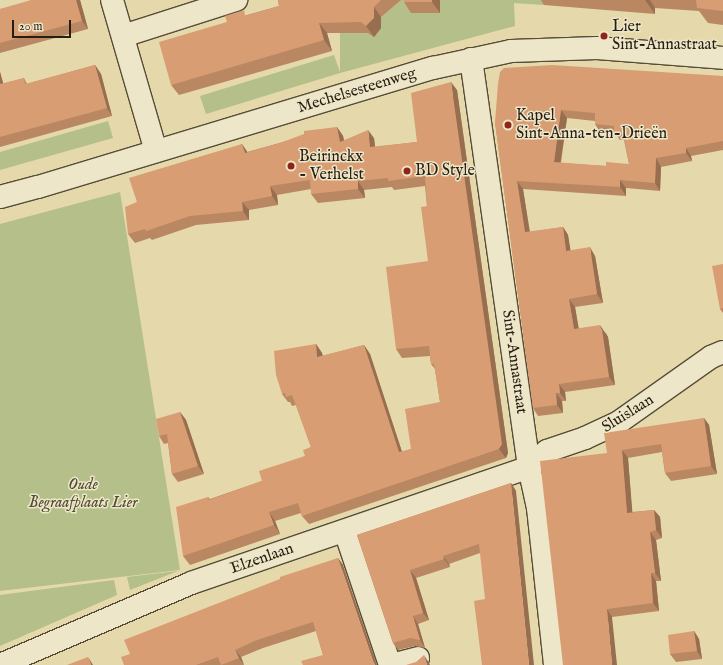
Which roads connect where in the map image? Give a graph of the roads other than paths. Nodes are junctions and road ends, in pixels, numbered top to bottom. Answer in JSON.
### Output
{"nodes":[{"id":1,"x":112,"y":0,"type":"edge"},
{"id":2,"x":236,"y":0,"type":"edge"},
{"id":3,"x":122,"y":36,"type":"junction"},
{"id":4,"x":723,"y":58,"type":"edge"},
{"id":5,"x":471,"y":59,"type":"junction"},
{"id":6,"x":156,"y":151,"type":"junction"},
{"id":7,"x":0,"y":197,"type":"edge"},
{"id":8,"x":723,"y":352,"type":"edge"},
{"id":9,"x":529,"y":467,"type":"junction"},
{"id":10,"x":345,"y":531,"type":"junction"},
{"id":11,"x":418,"y":658,"type":"edge"},
{"id":12,"x":0,"y":665,"type":"edge"},
{"id":13,"x":391,"y":665,"type":"edge"},
{"id":14,"x":555,"y":665,"type":"edge"}],
"edges":[{"from":1,"to":3,"type":"street"},
{"from":2,"to":3,"type":"street"},
{"from":3,"to":6,"type":"street"},
{"from":4,"to":5,"type":"street","name":"Mechelsesteenweg"},
{"from":5,"to":6,"type":"street","name":"Mechelsesteenweg"},
{"from":5,"to":9,"type":"street","name":"Sint-Annastraat"},
{"from":6,"to":7,"type":"street","name":"Mechelsesteenweg"},
{"from":8,"to":9,"type":"street","name":"Sluislaan"},
{"from":9,"to":10,"type":"street","name":"Elzenlaan"},
{"from":9,"to":14,"type":"street","name":"Sint-Annastraat"},
{"from":10,"to":12,"type":"street","name":"Elzenlaan"},
{"from":10,"to":13,"type":"street"},
{"from":11,"to":13,"type":"street"}]}
